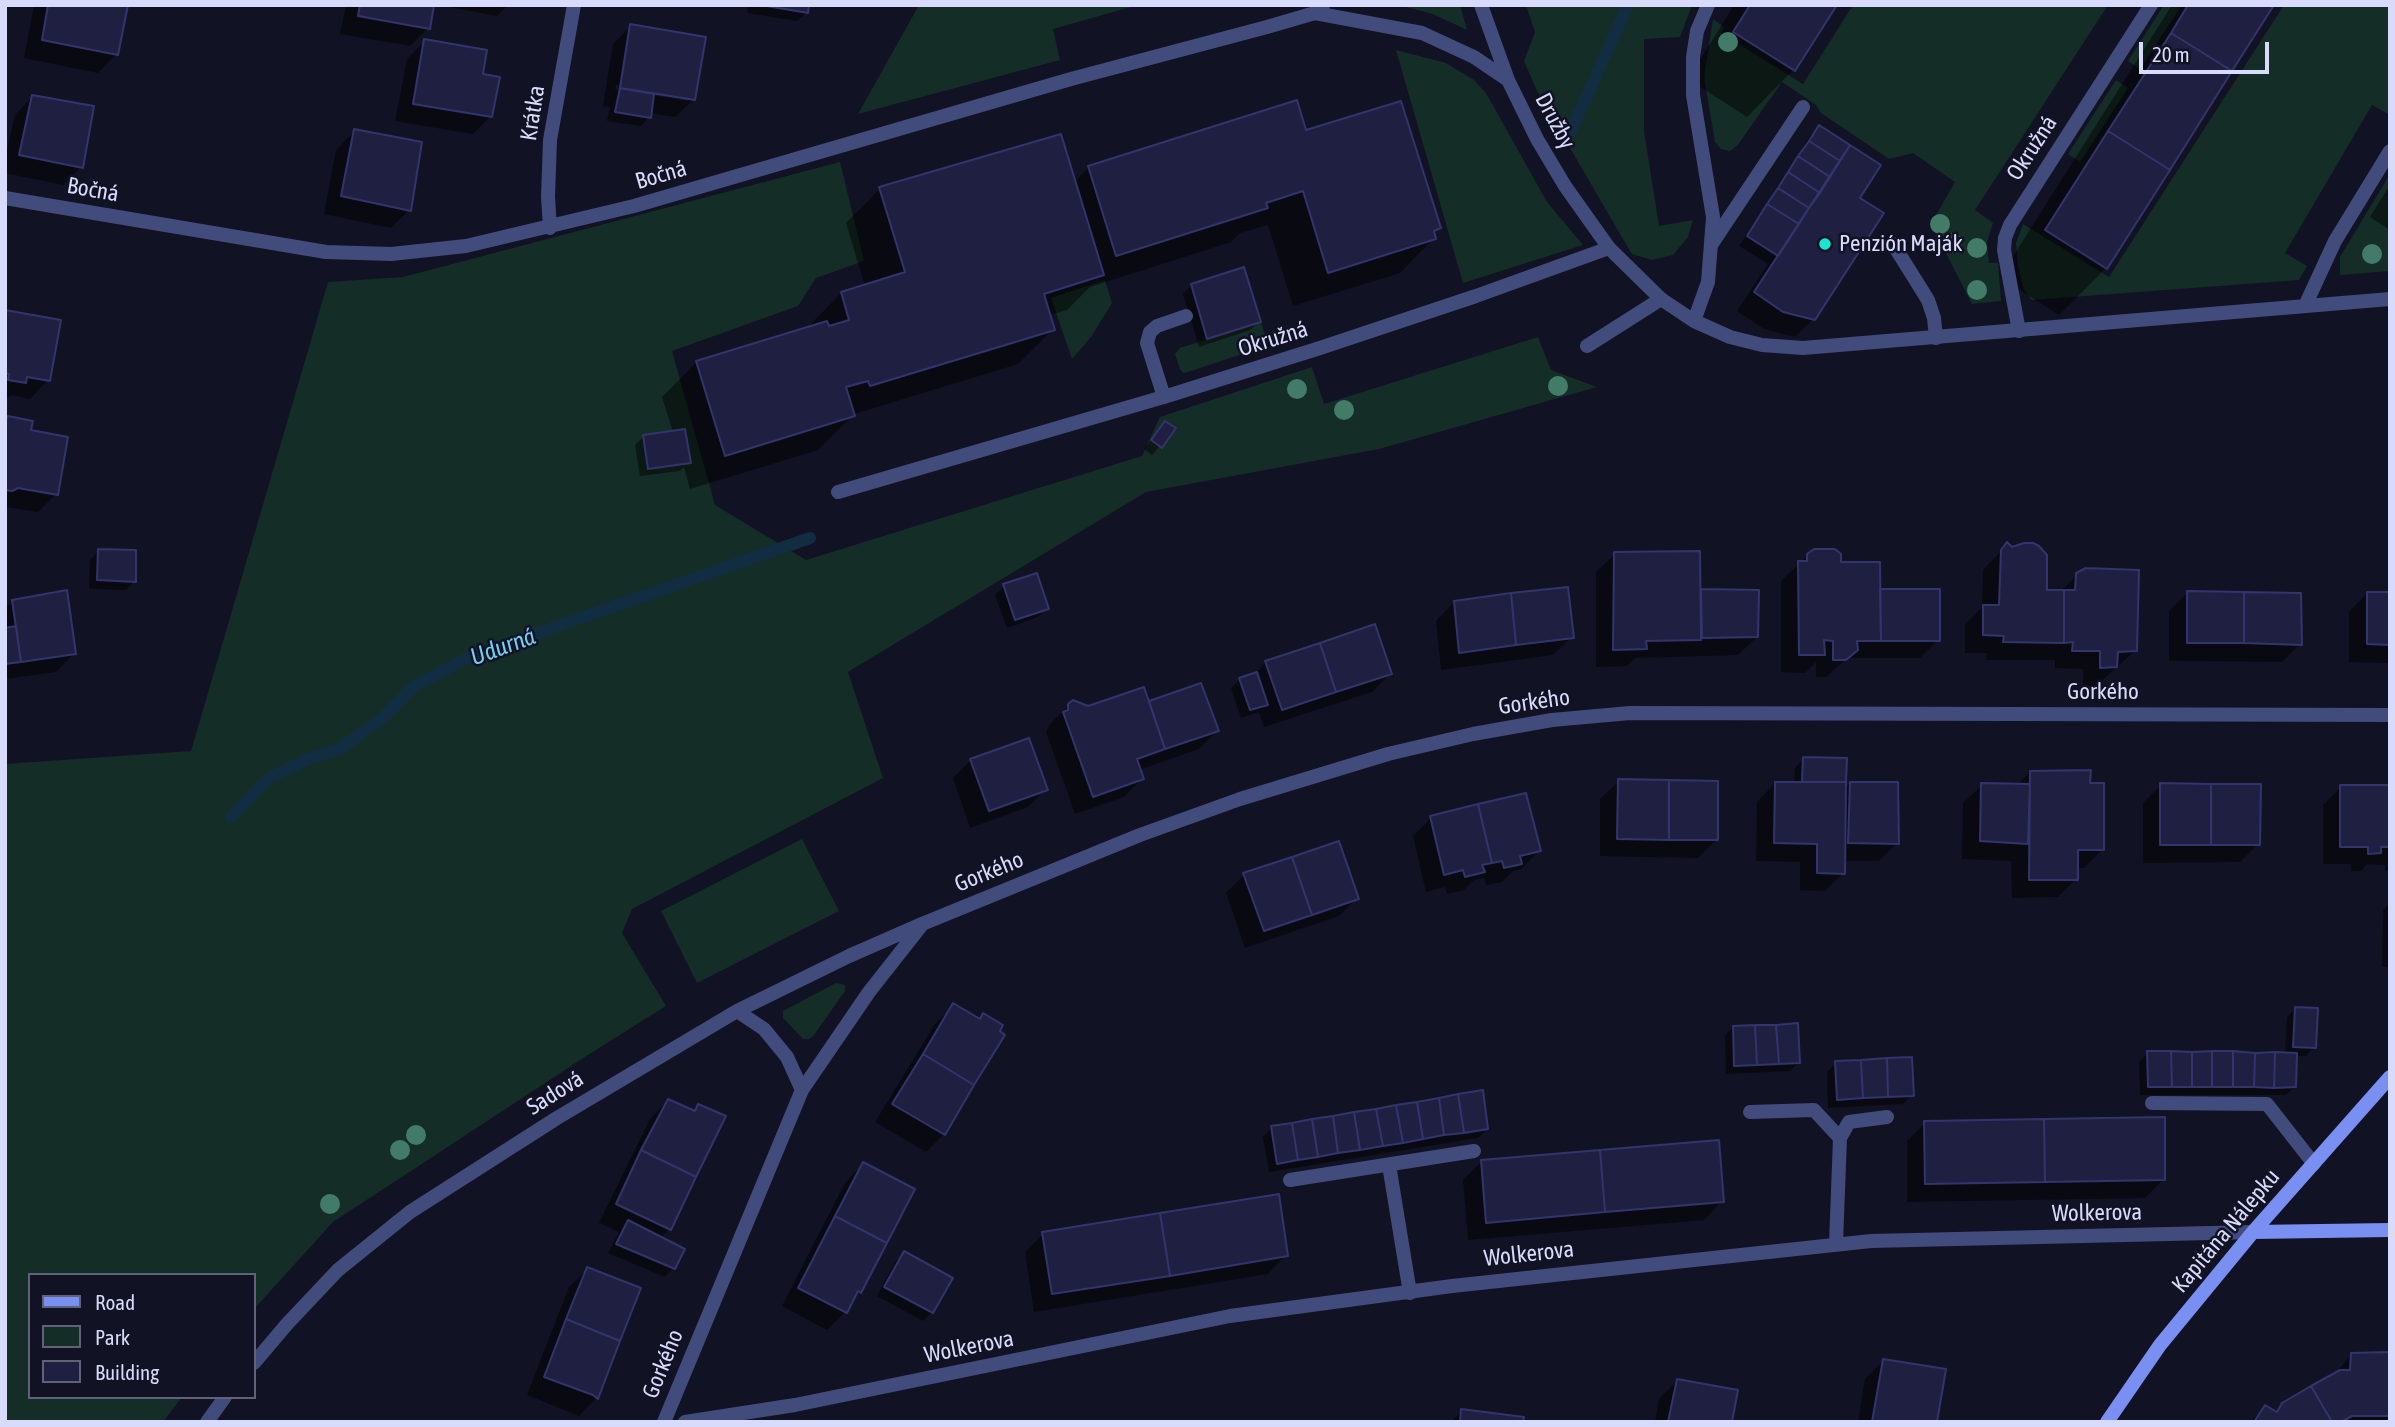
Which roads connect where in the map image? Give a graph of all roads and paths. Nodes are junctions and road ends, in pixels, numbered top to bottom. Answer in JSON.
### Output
{"nodes":[{"id":1,"x":575,"y":5,"type":"edge"},
{"id":2,"x":1481,"y":5,"type":"edge"},
{"id":3,"x":1708,"y":5,"type":"edge"},
{"id":4,"x":2151,"y":5,"type":"edge"},
{"id":5,"x":1319,"y":9,"type":"edge"},
{"id":6,"x":1508,"y":80,"type":"junction"},
{"id":7,"x":1803,"y":107,"type":"dead end"},
{"id":8,"x":2390,"y":151,"type":"edge"},
{"id":9,"x":5,"y":198,"type":"edge"},
{"id":10,"x":550,"y":228,"type":"junction"},
{"id":11,"x":1893,"y":244,"type":"dead end"},
{"id":12,"x":1711,"y":245,"type":"junction"},
{"id":13,"x":1609,"y":248,"type":"junction"},
{"id":14,"x":1661,"y":299,"type":"junction"},
{"id":15,"x":2390,"y":299,"type":"edge"},
{"id":16,"x":2305,"y":306,"type":"junction"},
{"id":17,"x":1186,"y":316,"type":"dead end"},
{"id":18,"x":1694,"y":321,"type":"junction"},
{"id":19,"x":2019,"y":331,"type":"junction"},
{"id":20,"x":1936,"y":338,"type":"junction"},
{"id":21,"x":1587,"y":345,"type":"dead end"},
{"id":22,"x":1164,"y":397,"type":"junction"},
{"id":23,"x":838,"y":492,"type":"dead end"},
{"id":24,"x":2390,"y":715,"type":"edge"},
{"id":25,"x":922,"y":924,"type":"junction"},
{"id":26,"x":737,"y":1011,"type":"junction"},
{"id":27,"x":2387,"y":1085,"type":"edge"},
{"id":28,"x":802,"y":1090,"type":"junction"},
{"id":29,"x":2152,"y":1103,"type":"dead end"},
{"id":30,"x":1750,"y":1112,"type":"dead end"},
{"id":31,"x":1887,"y":1117,"type":"dead end"},
{"id":32,"x":1840,"y":1138,"type":"junction"},
{"id":33,"x":1474,"y":1152,"type":"dead end"},
{"id":34,"x":2314,"y":1164,"type":"junction"},
{"id":35,"x":1389,"y":1165,"type":"junction"},
{"id":36,"x":1290,"y":1180,"type":"dead end"},
{"id":37,"x":2390,"y":1230,"type":"edge"},
{"id":38,"x":2253,"y":1232,"type":"junction"},
{"id":39,"x":1836,"y":1244,"type":"junction"},
{"id":40,"x":1410,"y":1293,"type":"junction"},
{"id":41,"x":256,"y":1361,"type":"edge"},
{"id":42,"x":224,"y":1399,"type":"edge"},
{"id":43,"x":207,"y":1422,"type":"edge"},
{"id":44,"x":664,"y":1422,"type":"edge"},
{"id":45,"x":685,"y":1422,"type":"edge"},
{"id":46,"x":2107,"y":1422,"type":"edge"}],
"edges":[{"from":1,"to":10,"type":"street","name":"Krátka"},
{"from":2,"to":6,"type":"street","name":"Družby"},
{"from":3,"to":12,"type":"street"},
{"from":4,"to":19,"type":"street","name":"Okružná"},
{"from":5,"to":6,"type":"street","name":"Bočná"},
{"from":5,"to":10,"type":"street","name":"Bočná"},
{"from":6,"to":13,"type":"street","name":"Družby"},
{"from":7,"to":12,"type":"street"},
{"from":8,"to":16,"type":"street"},
{"from":9,"to":10,"type":"street","name":"Bočná"},
{"from":11,"to":20,"type":"street"},
{"from":12,"to":18,"type":"street"},
{"from":13,"to":14,"type":"street"},
{"from":13,"to":22,"type":"street","name":"Okružná"},
{"from":14,"to":18,"type":"street"},
{"from":14,"to":21,"type":"street"},
{"from":15,"to":16,"type":"street"},
{"from":16,"to":19,"type":"street"},
{"from":17,"to":22,"type":"street"},
{"from":18,"to":20,"type":"street"},
{"from":19,"to":20,"type":"street"},
{"from":22,"to":23,"type":"street","name":"Okružná"},
{"from":24,"to":25,"type":"street","name":"Gorkého"},
{"from":25,"to":26,"type":"street","name":"Sadová"},
{"from":25,"to":28,"type":"street","name":"Gorkého"},
{"from":26,"to":28,"type":"street"},
{"from":26,"to":41,"type":"street","name":"Sadová"},
{"from":27,"to":34,"type":"street","name":"Kapitána Nálepku"},
{"from":28,"to":44,"type":"street","name":"Gorkého"},
{"from":29,"to":34,"type":"street"},
{"from":30,"to":32,"type":"street"},
{"from":31,"to":32,"type":"street"},
{"from":32,"to":39,"type":"street"},
{"from":33,"to":35,"type":"street"},
{"from":34,"to":38,"type":"street","name":"Kapitána Nálepku"},
{"from":35,"to":36,"type":"street"},
{"from":35,"to":40,"type":"street"},
{"from":37,"to":38,"type":"street","name":"Wolkerova"},
{"from":38,"to":39,"type":"street","name":"Wolkerova"},
{"from":38,"to":46,"type":"street","name":"Kapitána Nálepku"},
{"from":39,"to":40,"type":"street","name":"Wolkerova"},
{"from":40,"to":45,"type":"street","name":"Wolkerova"},
{"from":42,"to":43,"type":"street"}]}
